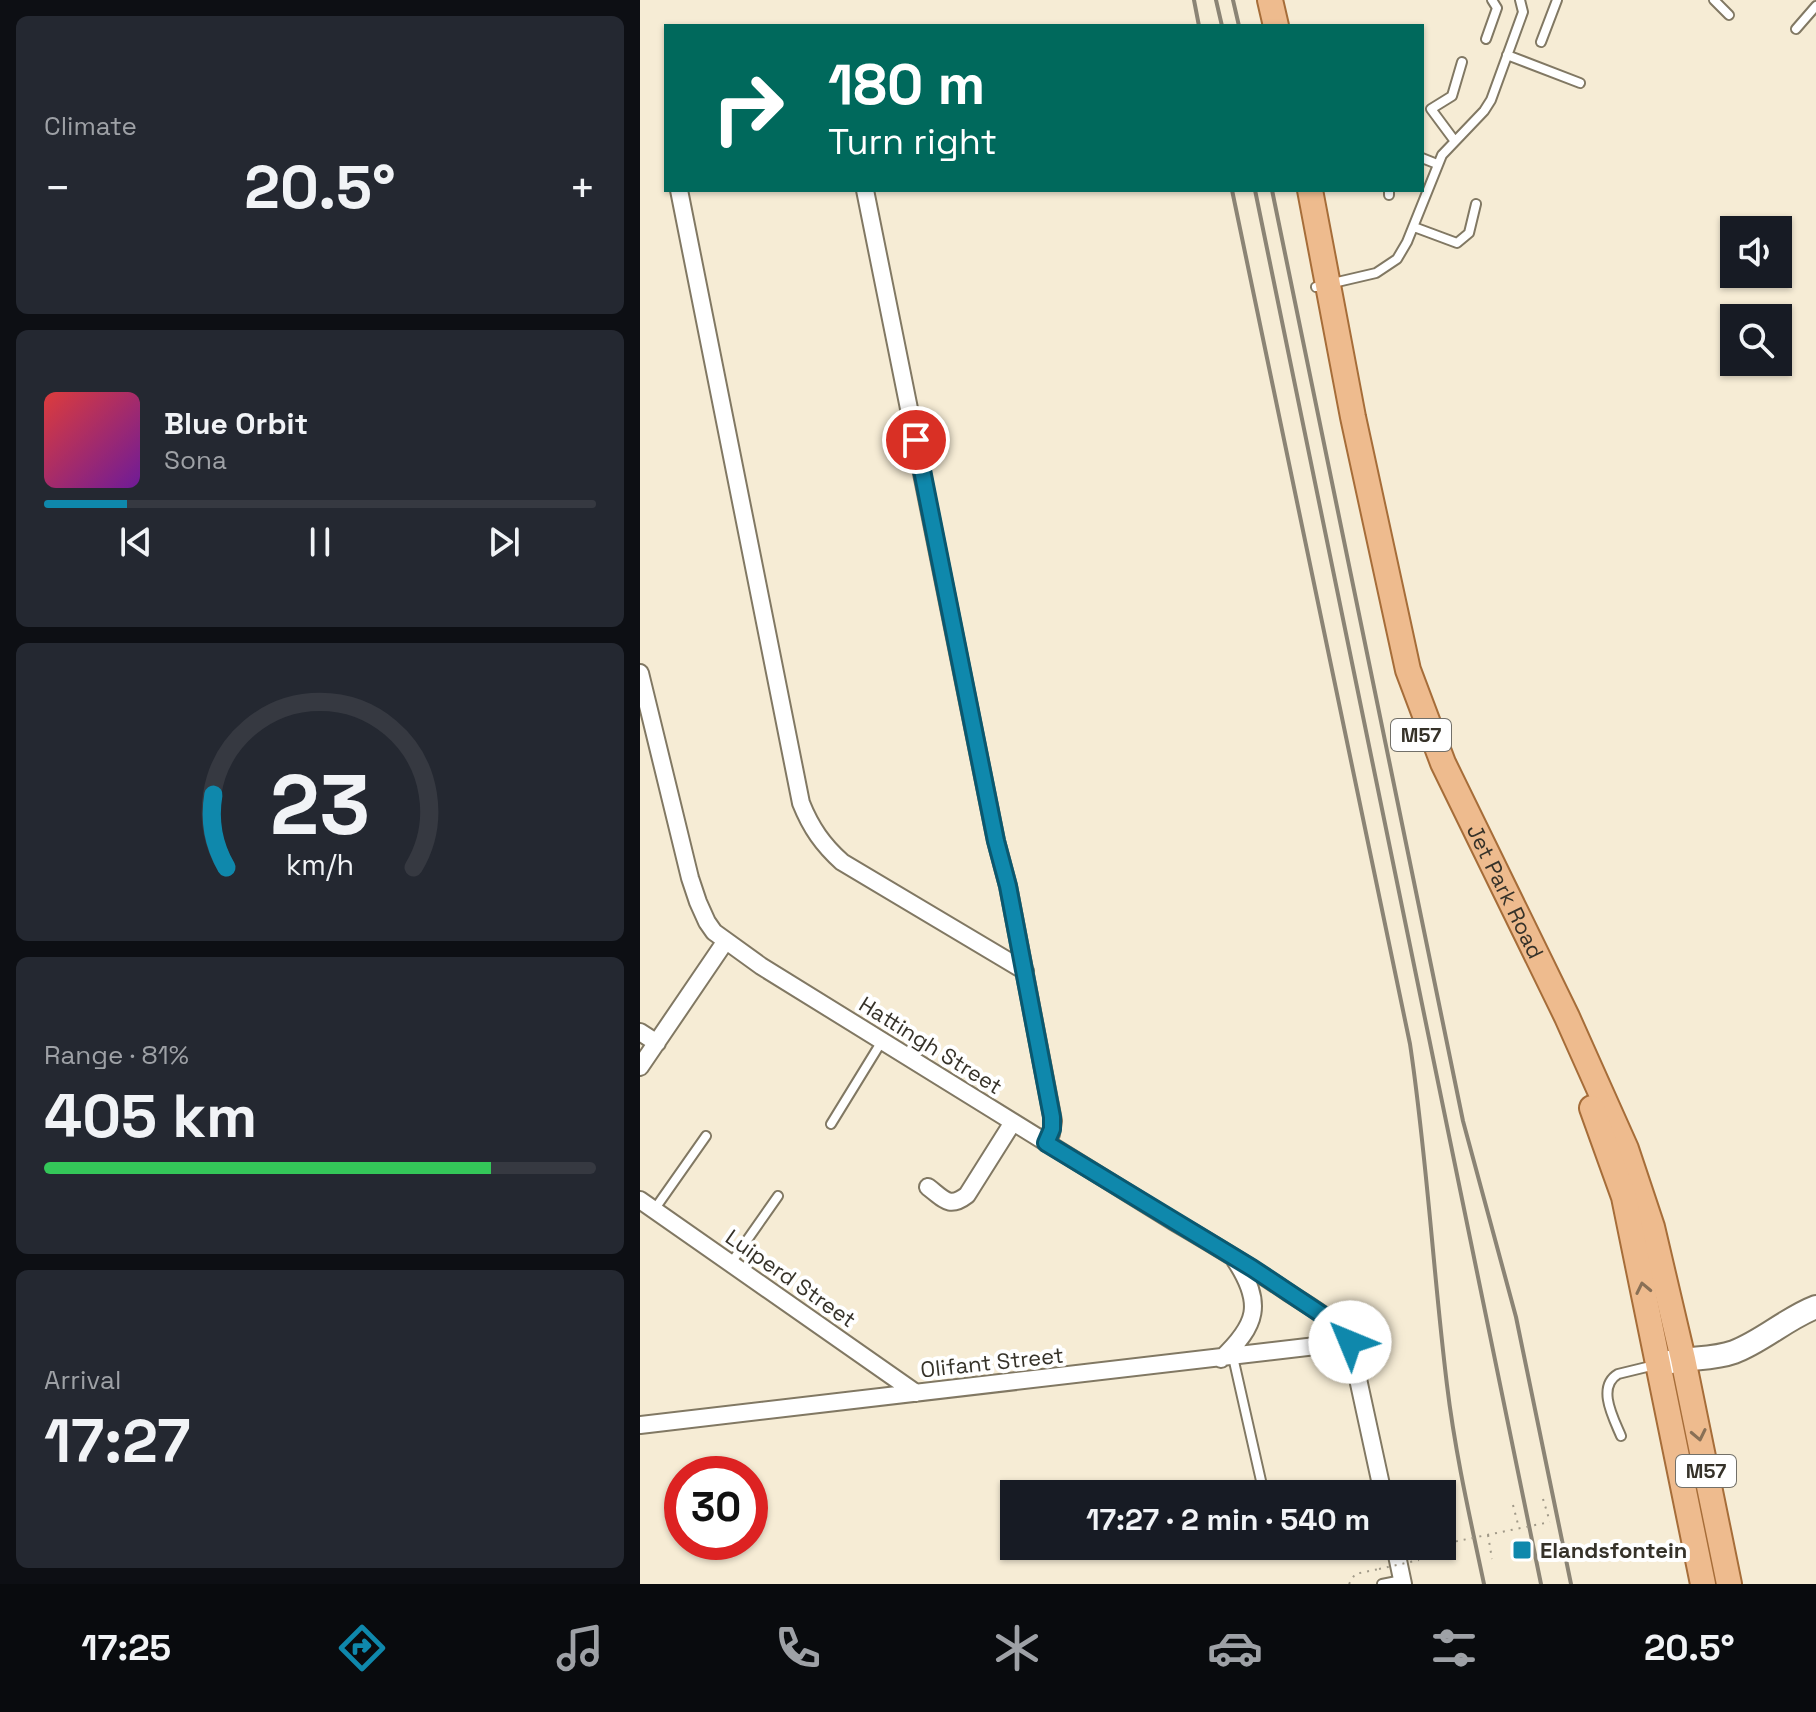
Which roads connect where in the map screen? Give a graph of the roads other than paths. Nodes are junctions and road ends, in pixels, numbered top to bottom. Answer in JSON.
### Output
{"nodes":[{"id":1,"x":1260,"y":0,"type":"edge"},
{"id":2,"x":1270,"y":0,"type":"edge"},
{"id":3,"x":1492,"y":0,"type":"edge"},
{"id":4,"x":1520,"y":0,"type":"edge"},
{"id":5,"x":1557,"y":0,"type":"edge"},
{"id":6,"x":1714,"y":0,"type":"edge"},
{"id":7,"x":1816,"y":6,"type":"edge"},
{"id":8,"x":1729,"y":15,"type":"dead end"},
{"id":9,"x":1265,"y":24,"type":"edge"},
{"id":10,"x":1276,"y":24,"type":"edge"},
{"id":11,"x":1796,"y":29,"type":"dead end"},
{"id":12,"x":1486,"y":39,"type":"dead end"},
{"id":13,"x":1541,"y":42,"type":"dead end"},
{"id":14,"x":1507,"y":55,"type":"junction"},
{"id":15,"x":1462,"y":62,"type":"dead end"},
{"id":16,"x":1580,"y":83,"type":"dead end"},
{"id":17,"x":1424,"y":106,"type":"edge"},
{"id":18,"x":1431,"y":109,"type":"junction"},
{"id":19,"x":1454,"y":140,"type":"junction"},
{"id":20,"x":1424,"y":159,"type":"edge"},
{"id":21,"x":1437,"y":164,"type":"junction"},
{"id":22,"x":679,"y":192,"type":"edge"},
{"id":23,"x":865,"y":192,"type":"edge"},
{"id":24,"x":1298,"y":192,"type":"edge"},
{"id":25,"x":1310,"y":192,"type":"edge"},
{"id":26,"x":1476,"y":204,"type":"dead end"},
{"id":27,"x":1414,"y":227,"type":"junction"},
{"id":28,"x":1322,"y":285,"type":"junction"},
{"id":29,"x":640,"y":673,"type":"edge"},
{"id":30,"x":725,"y":942,"type":"junction"},
{"id":31,"x":1025,"y":971,"type":"junction"},
{"id":32,"x":640,"y":1032,"type":"edge"},
{"id":33,"x":883,"y":1041,"type":"junction"},
{"id":34,"x":657,"y":1043,"type":"junction"},
{"id":35,"x":640,"y":1067,"type":"edge"},
{"id":36,"x":1013,"y":1122,"type":"junction"},
{"id":37,"x":831,"y":1124,"type":"dead end"},
{"id":38,"x":706,"y":1136,"type":"dead end"},
{"id":39,"x":1046,"y":1143,"type":"junction"},
{"id":40,"x":928,"y":1187,"type":"dead end"},
{"id":41,"x":778,"y":1196,"type":"dead end"},
{"id":42,"x":647,"y":1205,"type":"edge"},
{"id":43,"x":1231,"y":1254,"type":"junction"},
{"id":44,"x":731,"y":1263,"type":"junction"},
{"id":45,"x":1816,"y":1307,"type":"edge"},
{"id":46,"x":1350,"y":1342,"type":"junction"},
{"id":47,"x":1227,"y":1358,"type":"junction"},
{"id":48,"x":1671,"y":1362,"type":"junction"},
{"id":49,"x":916,"y":1393,"type":"junction"},
{"id":50,"x":640,"y":1425,"type":"edge"},
{"id":51,"x":1621,"y":1436,"type":"dead end"},
{"id":52,"x":1260,"y":1480,"type":"edge"},
{"id":53,"x":1380,"y":1480,"type":"edge"},
{"id":54,"x":1398,"y":1560,"type":"edge"},
{"id":55,"x":1402,"y":1582,"type":"edge"},
{"id":56,"x":1382,"y":1584,"type":"edge"},
{"id":57,"x":1703,"y":1584,"type":"edge"},
{"id":58,"x":1729,"y":1584,"type":"edge"}],
"edges":[{"from":1,"to":9,"type":"main road"},
{"from":2,"to":10,"type":"main road"},
{"from":3,"to":12,"type":"lane"},
{"from":4,"to":14,"type":"lane"},
{"from":5,"to":13,"type":"lane"},
{"from":6,"to":8,"type":"lane"},
{"from":7,"to":11,"type":"lane"},
{"from":14,"to":16,"type":"lane"},
{"from":14,"to":19,"type":"lane"},
{"from":15,"to":18,"type":"lane"},
{"from":17,"to":18,"type":"lane"},
{"from":18,"to":19,"type":"lane"},
{"from":19,"to":21,"type":"lane"},
{"from":20,"to":21,"type":"lane"},
{"from":21,"to":27,"type":"lane"},
{"from":22,"to":31,"type":"street"},
{"from":23,"to":31,"type":"street"},
{"from":24,"to":28,"type":"main road","name":"Jet Park Road","number":"M57"},
{"from":25,"to":28,"type":"main road","name":"Jet Park Road","number":"M57"},
{"from":26,"to":27,"type":"lane"},
{"from":27,"to":28,"type":"lane"},
{"from":28,"to":48,"type":"main road","name":"Jet Park Road","number":"M57"},
{"from":29,"to":30,"type":"street","name":"Hattingh Street"},
{"from":30,"to":33,"type":"street","name":"Hattingh Street"},
{"from":30,"to":34,"type":"street"},
{"from":31,"to":39,"type":"street"},
{"from":32,"to":34,"type":"street"},
{"from":33,"to":36,"type":"street","name":"Hattingh Street"},
{"from":33,"to":37,"type":"lane"},
{"from":34,"to":35,"type":"street"},
{"from":36,"to":39,"type":"street","name":"Hattingh Street"},
{"from":36,"to":40,"type":"street"},
{"from":38,"to":42,"type":"lane"},
{"from":39,"to":43,"type":"street","name":"Hattingh Street"},
{"from":41,"to":44,"type":"lane"},
{"from":42,"to":44,"type":"street","name":"Luiperd Street"},
{"from":43,"to":46,"type":"street","name":"Hattingh Street"},
{"from":43,"to":47,"type":"street"},
{"from":44,"to":49,"type":"street","name":"Luiperd Street"},
{"from":45,"to":48,"type":"street"},
{"from":46,"to":47,"type":"street","name":"Olifant Street"},
{"from":46,"to":53,"type":"street"},
{"from":47,"to":49,"type":"street","name":"Olifant Street"},
{"from":47,"to":52,"type":"lane"},
{"from":48,"to":51,"type":"lane"},
{"from":48,"to":57,"type":"main road","name":"Jet Park Road","number":"M57"},
{"from":48,"to":58,"type":"main road","name":"Jet Park Road","number":"M57","one_way":true},
{"from":49,"to":50,"type":"street","name":"Olifant Street"},
{"from":54,"to":55,"type":"street"},
{"from":55,"to":56,"type":"lane"}]}
